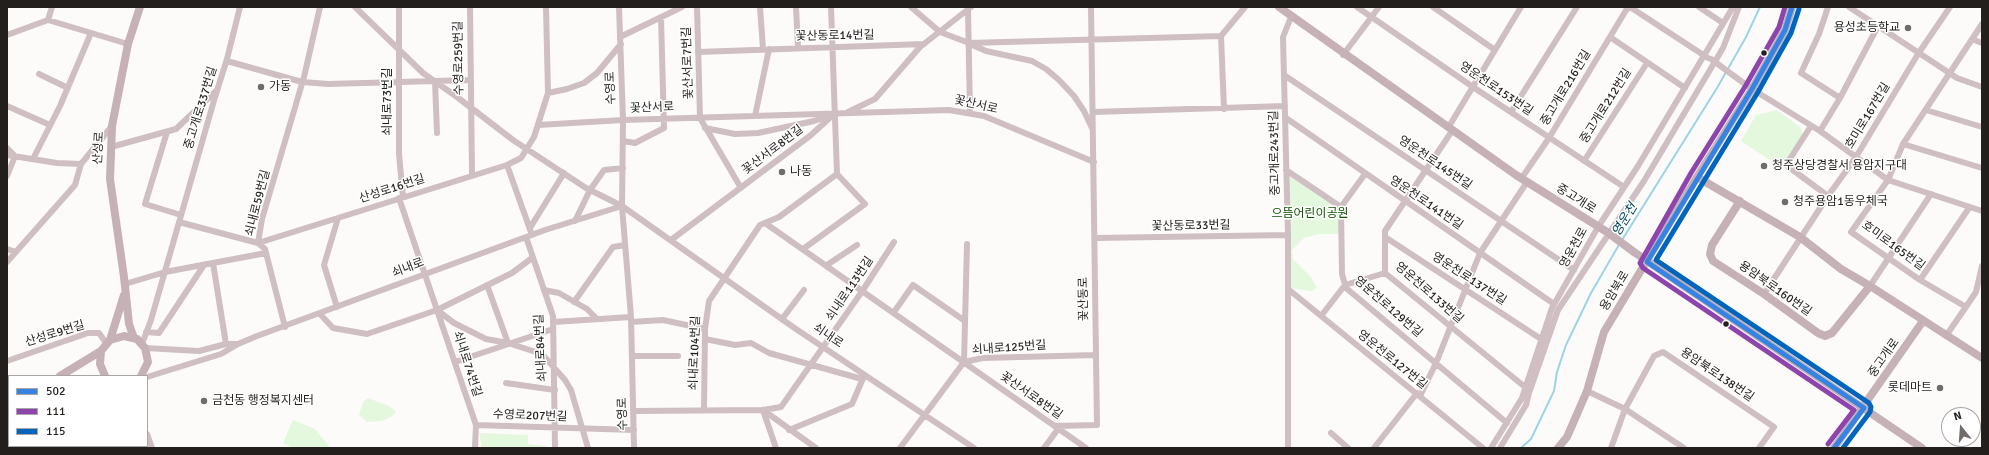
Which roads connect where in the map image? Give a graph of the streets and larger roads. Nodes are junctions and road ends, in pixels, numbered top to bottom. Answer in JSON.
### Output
{"nodes":[{"id":1,"x":52,"y":7,"type":"edge"},
{"id":2,"x":140,"y":7,"type":"edge"},
{"id":3,"x":240,"y":7,"type":"edge"},
{"id":4,"x":320,"y":7,"type":"edge"},
{"id":5,"x":355,"y":7,"type":"edge"},
{"id":6,"x":399,"y":7,"type":"edge"},
{"id":7,"x":470,"y":7,"type":"edge"},
{"id":8,"x":546,"y":7,"type":"edge"},
{"id":9,"x":619,"y":7,"type":"edge"},
{"id":10,"x":682,"y":7,"type":"edge"},
{"id":11,"x":697,"y":7,"type":"edge"},
{"id":12,"x":760,"y":7,"type":"edge"},
{"id":13,"x":796,"y":7,"type":"edge"},
{"id":14,"x":831,"y":7,"type":"edge"},
{"id":15,"x":911,"y":7,"type":"edge"},
{"id":16,"x":1091,"y":7,"type":"edge"},
{"id":17,"x":1245,"y":7,"type":"edge"},
{"id":18,"x":1279,"y":7,"type":"edge"},
{"id":19,"x":1357,"y":7,"type":"edge"},
{"id":20,"x":1379,"y":7,"type":"edge"},
{"id":21,"x":1433,"y":7,"type":"edge"},
{"id":22,"x":1577,"y":7,"type":"edge"},
{"id":23,"x":1629,"y":7,"type":"edge"},
{"id":24,"x":1699,"y":7,"type":"edge"},
{"id":25,"x":1733,"y":7,"type":"edge"},
{"id":26,"x":1738,"y":7,"type":"edge"},
{"id":27,"x":1792,"y":7,"type":"edge"},
{"id":28,"x":1828,"y":7,"type":"edge"},
{"id":29,"x":1849,"y":7,"type":"edge"},
{"id":30,"x":1950,"y":7,"type":"edge"},
{"id":31,"x":969,"y":8,"type":"edge"},
{"id":32,"x":1517,"y":8,"type":"edge"},
{"id":33,"x":661,"y":17,"type":"junction"},
{"id":34,"x":1291,"y":17,"type":"junction"},
{"id":35,"x":1372,"y":17,"type":"junction"},
{"id":36,"x":48,"y":20,"type":"junction"},
{"id":37,"x":1723,"y":23,"type":"junction"},
{"id":38,"x":1982,"y":24,"type":"edge"},
{"id":39,"x":1878,"y":26,"type":"junction"},
{"id":40,"x":940,"y":32,"type":"junction"},
{"id":41,"x":92,"y":33,"type":"junction"},
{"id":42,"x":7,"y":34,"type":"edge"},
{"id":43,"x":1221,"y":36,"type":"junction"},
{"id":44,"x":620,"y":37,"type":"junction"},
{"id":45,"x":1610,"y":38,"type":"junction"},
{"id":46,"x":1092,"y":39,"type":"junction"},
{"id":47,"x":1972,"y":39,"type":"junction"},
{"id":48,"x":969,"y":43,"type":"junction"},
{"id":49,"x":1982,"y":43,"type":"edge"},
{"id":50,"x":128,"y":44,"type":"junction"},
{"id":51,"x":620,"y":44,"type":"junction"},
{"id":52,"x":924,"y":44,"type":"junction"},
{"id":53,"x":798,"y":47,"type":"junction"},
{"id":54,"x":833,"y":47,"type":"junction"},
{"id":55,"x":766,"y":49,"type":"junction"},
{"id":56,"x":400,"y":50,"type":"junction"},
{"id":57,"x":1495,"y":50,"type":"junction"},
{"id":58,"x":698,"y":52,"type":"junction"},
{"id":59,"x":1918,"y":54,"type":"junction"},
{"id":60,"x":1344,"y":55,"type":"junction"},
{"id":61,"x":1704,"y":56,"type":"junction"},
{"id":62,"x":227,"y":61,"type":"junction"},
{"id":63,"x":1647,"y":63,"type":"junction"},
{"id":64,"x":39,"y":74,"type":"dead end"},
{"id":65,"x":1950,"y":74,"type":"junction"},
{"id":66,"x":1284,"y":75,"type":"junction"},
{"id":67,"x":471,"y":80,"type":"junction"},
{"id":68,"x":435,"y":81,"type":"junction"},
{"id":69,"x":302,"y":82,"type":"junction"},
{"id":70,"x":400,"y":82,"type":"junction"},
{"id":71,"x":1473,"y":87,"type":"junction"},
{"id":72,"x":1982,"y":87,"type":"edge"},
{"id":73,"x":68,"y":88,"type":"junction"},
{"id":74,"x":1685,"y":88,"type":"junction"},
{"id":75,"x":217,"y":90,"type":"junction"},
{"id":76,"x":1752,"y":90,"type":"junction"},
{"id":77,"x":548,"y":93,"type":"junction"},
{"id":78,"x":1840,"y":98,"type":"junction"},
{"id":79,"x":7,"y":106,"type":"edge"},
{"id":80,"x":1285,"y":106,"type":"junction"},
{"id":81,"x":471,"y":109,"type":"junction"},
{"id":82,"x":1224,"y":109,"type":"junction"},
{"id":83,"x":1926,"y":110,"type":"junction"},
{"id":84,"x":1093,"y":112,"type":"junction"},
{"id":85,"x":1511,"y":112,"type":"junction"},
{"id":86,"x":970,"y":113,"type":"junction"},
{"id":87,"x":834,"y":114,"type":"junction"},
{"id":88,"x":845,"y":114,"type":"junction"},
{"id":89,"x":755,"y":116,"type":"junction"},
{"id":90,"x":700,"y":118,"type":"junction"},
{"id":91,"x":1286,"y":118,"type":"junction"},
{"id":92,"x":665,"y":119,"type":"junction"},
{"id":93,"x":623,"y":120,"type":"junction"},
{"id":94,"x":50,"y":125,"type":"junction"},
{"id":95,"x":538,"y":125,"type":"junction"},
{"id":96,"x":112,"y":126,"type":"junction"},
{"id":97,"x":1811,"y":126,"type":"junction"},
{"id":98,"x":1982,"y":127,"type":"edge"},
{"id":99,"x":705,"y":128,"type":"junction"},
{"id":100,"x":1093,"y":130,"type":"junction"},
{"id":101,"x":1450,"y":130,"type":"junction"},
{"id":102,"x":1820,"y":131,"type":"junction"},
{"id":103,"x":167,"y":132,"type":"junction"},
{"id":104,"x":437,"y":133,"type":"dead end"},
{"id":105,"x":1549,"y":138,"type":"junction"},
{"id":106,"x":623,"y":141,"type":"junction"},
{"id":107,"x":1903,"y":144,"type":"junction"},
{"id":108,"x":111,"y":147,"type":"junction"},
{"id":109,"x":7,"y":148,"type":"edge"},
{"id":110,"x":526,"y":148,"type":"junction"},
{"id":111,"x":7,"y":155,"type":"edge"},
{"id":112,"x":15,"y":156,"type":"junction"},
{"id":113,"x":1856,"y":157,"type":"junction"},
{"id":114,"x":33,"y":159,"type":"junction"},
{"id":115,"x":1584,"y":161,"type":"junction"},
{"id":116,"x":1094,"y":162,"type":"junction"},
{"id":117,"x":81,"y":164,"type":"junction"},
{"id":118,"x":507,"y":165,"type":"junction"},
{"id":119,"x":623,"y":168,"type":"junction"},
{"id":120,"x":1982,"y":168,"type":"edge"},
{"id":121,"x":1286,"y":170,"type":"junction"},
{"id":122,"x":1425,"y":170,"type":"junction"},
{"id":123,"x":564,"y":173,"type":"junction"},
{"id":124,"x":837,"y":174,"type":"junction"},
{"id":125,"x":1365,"y":174,"type":"junction"},
{"id":126,"x":472,"y":175,"type":"junction"},
{"id":127,"x":7,"y":176,"type":"edge"},
{"id":128,"x":1697,"y":177,"type":"junction"},
{"id":129,"x":1888,"y":180,"type":"junction"},
{"id":130,"x":1524,"y":181,"type":"junction"},
{"id":131,"x":741,"y":188,"type":"junction"},
{"id":132,"x":1624,"y":188,"type":"junction"},
{"id":133,"x":590,"y":190,"type":"junction"},
{"id":134,"x":1931,"y":194,"type":"junction"},
{"id":135,"x":1828,"y":196,"type":"junction"},
{"id":136,"x":401,"y":198,"type":"junction"},
{"id":137,"x":1404,"y":201,"type":"junction"},
{"id":138,"x":1740,"y":201,"type":"junction"},
{"id":139,"x":622,"y":206,"type":"junction"},
{"id":140,"x":1341,"y":207,"type":"junction"},
{"id":141,"x":1969,"y":208,"type":"junction"},
{"id":142,"x":1982,"y":211,"type":"edge"},
{"id":143,"x":180,"y":218,"type":"junction"},
{"id":144,"x":338,"y":218,"type":"junction"},
{"id":145,"x":575,"y":221,"type":"junction"},
{"id":146,"x":1500,"y":221,"type":"junction"},
{"id":147,"x":766,"y":223,"type":"junction"},
{"id":148,"x":1598,"y":227,"type":"junction"},
{"id":149,"x":530,"y":228,"type":"junction"},
{"id":150,"x":532,"y":235,"type":"junction"},
{"id":151,"x":1288,"y":235,"type":"junction"},
{"id":152,"x":1385,"y":236,"type":"junction"},
{"id":153,"x":1800,"y":237,"type":"junction"},
{"id":154,"x":526,"y":238,"type":"junction"},
{"id":155,"x":1095,"y":238,"type":"junction"},
{"id":156,"x":671,"y":240,"type":"junction"},
{"id":157,"x":894,"y":242,"type":"dead end"},
{"id":158,"x":258,"y":243,"type":"junction"},
{"id":159,"x":967,"y":244,"type":"dead end"},
{"id":160,"x":626,"y":245,"type":"junction"},
{"id":161,"x":856,"y":245,"type":"dead end"},
{"id":162,"x":7,"y":249,"type":"edge"},
{"id":163,"x":803,"y":249,"type":"junction"},
{"id":164,"x":16,"y":252,"type":"junction"},
{"id":165,"x":266,"y":253,"type":"junction"},
{"id":166,"x":1480,"y":254,"type":"junction"},
{"id":167,"x":532,"y":258,"type":"junction"},
{"id":168,"x":1888,"y":258,"type":"junction"},
{"id":169,"x":7,"y":262,"type":"edge"},
{"id":170,"x":1647,"y":262,"type":"junction"},
{"id":171,"x":212,"y":263,"type":"junction"},
{"id":172,"x":204,"y":264,"type":"junction"},
{"id":173,"x":827,"y":265,"type":"junction"},
{"id":174,"x":1982,"y":266,"type":"edge"},
{"id":175,"x":1574,"y":270,"type":"junction"},
{"id":176,"x":164,"y":272,"type":"junction"},
{"id":177,"x":1385,"y":273,"type":"junction"},
{"id":178,"x":425,"y":274,"type":"junction"},
{"id":179,"x":724,"y":278,"type":"junction"},
{"id":180,"x":1920,"y":280,"type":"junction"},
{"id":181,"x":487,"y":285,"type":"junction"},
{"id":182,"x":1345,"y":285,"type":"junction"},
{"id":183,"x":1870,"y":286,"type":"junction"},
{"id":184,"x":125,"y":288,"type":"junction"},
{"id":185,"x":1288,"y":289,"type":"junction"},
{"id":186,"x":1465,"y":289,"type":"junction"},
{"id":187,"x":544,"y":290,"type":"junction"},
{"id":188,"x":804,"y":290,"type":"dead end"},
{"id":189,"x":863,"y":290,"type":"junction"},
{"id":190,"x":1764,"y":294,"type":"junction"},
{"id":191,"x":574,"y":302,"type":"junction"},
{"id":192,"x":1554,"y":304,"type":"junction"},
{"id":193,"x":337,"y":307,"type":"junction"},
{"id":194,"x":1966,"y":307,"type":"junction"},
{"id":195,"x":437,"y":310,"type":"junction"},
{"id":196,"x":894,"y":312,"type":"junction"},
{"id":197,"x":320,"y":314,"type":"junction"},
{"id":198,"x":1322,"y":316,"type":"junction"},
{"id":199,"x":597,"y":319,"type":"junction"},
{"id":200,"x":631,"y":319,"type":"junction"},
{"id":201,"x":782,"y":319,"type":"junction"},
{"id":202,"x":965,"y":321,"type":"junction"},
{"id":203,"x":1923,"y":321,"type":"junction"},
{"id":204,"x":553,"y":325,"type":"junction"},
{"id":205,"x":1451,"y":326,"type":"junction"},
{"id":206,"x":285,"y":327,"type":"junction"},
{"id":207,"x":705,"y":329,"type":"junction"},
{"id":208,"x":146,"y":332,"type":"junction"},
{"id":209,"x":1946,"y":336,"type":"junction"},
{"id":210,"x":134,"y":338,"type":"junction"},
{"id":211,"x":705,"y":339,"type":"junction"},
{"id":212,"x":1541,"y":339,"type":"junction"},
{"id":213,"x":108,"y":341,"type":"junction"},
{"id":214,"x":508,"y":343,"type":"junction"},
{"id":215,"x":226,"y":344,"type":"junction"},
{"id":216,"x":238,"y":344,"type":"junction"},
{"id":217,"x":143,"y":346,"type":"junction"},
{"id":218,"x":824,"y":347,"type":"junction"},
{"id":219,"x":101,"y":351,"type":"junction"},
{"id":220,"x":1096,"y":355,"type":"junction"},
{"id":221,"x":632,"y":356,"type":"junction"},
{"id":222,"x":678,"y":356,"type":"dead end"},
{"id":223,"x":1982,"y":358,"type":"edge"},
{"id":224,"x":7,"y":361,"type":"edge"},
{"id":225,"x":455,"y":362,"type":"junction"},
{"id":226,"x":964,"y":362,"type":"junction"},
{"id":227,"x":1436,"y":363,"type":"junction"},
{"id":228,"x":811,"y":365,"type":"junction"},
{"id":229,"x":554,"y":368,"type":"junction"},
{"id":230,"x":62,"y":375,"type":"edge"},
{"id":231,"x":105,"y":375,"type":"edge"},
{"id":232,"x":142,"y":375,"type":"edge"},
{"id":233,"x":148,"y":377,"type":"edge"},
{"id":234,"x":863,"y":377,"type":"junction"},
{"id":235,"x":506,"y":382,"type":"dead end"},
{"id":236,"x":1525,"y":388,"type":"junction"},
{"id":237,"x":555,"y":390,"type":"junction"},
{"id":238,"x":1587,"y":391,"type":"junction"},
{"id":239,"x":1418,"y":395,"type":"junction"},
{"id":240,"x":1864,"y":408,"type":"junction"},
{"id":241,"x":1625,"y":409,"type":"junction"},
{"id":242,"x":634,"y":410,"type":"junction"},
{"id":243,"x":704,"y":410,"type":"junction"},
{"id":244,"x":763,"y":410,"type":"junction"},
{"id":245,"x":925,"y":414,"type":"junction"},
{"id":246,"x":1507,"y":423,"type":"junction"},
{"id":247,"x":476,"y":425,"type":"junction"},
{"id":248,"x":555,"y":428,"type":"junction"},
{"id":249,"x":583,"y":428,"type":"junction"},
{"id":250,"x":1057,"y":428,"type":"junction"},
{"id":251,"x":634,"y":430,"type":"junction"},
{"id":252,"x":789,"y":430,"type":"junction"},
{"id":253,"x":1331,"y":432,"type":"dead end"},
{"id":254,"x":148,"y":437,"type":"edge"},
{"id":255,"x":152,"y":448,"type":"edge"},
{"id":256,"x":475,"y":448,"type":"edge"},
{"id":257,"x":555,"y":448,"type":"edge"},
{"id":258,"x":588,"y":448,"type":"edge"},
{"id":259,"x":634,"y":448,"type":"edge"},
{"id":260,"x":776,"y":448,"type":"edge"},
{"id":261,"x":816,"y":448,"type":"edge"},
{"id":262,"x":900,"y":448,"type":"edge"},
{"id":263,"x":974,"y":448,"type":"edge"},
{"id":264,"x":1044,"y":448,"type":"edge"},
{"id":265,"x":1086,"y":448,"type":"edge"},
{"id":266,"x":1288,"y":448,"type":"edge"},
{"id":267,"x":1348,"y":448,"type":"edge"},
{"id":268,"x":1374,"y":448,"type":"edge"},
{"id":269,"x":1483,"y":448,"type":"edge"},
{"id":270,"x":1491,"y":448,"type":"edge"},
{"id":271,"x":1500,"y":448,"type":"edge"},
{"id":272,"x":1558,"y":448,"type":"edge"},
{"id":273,"x":1611,"y":448,"type":"edge"},
{"id":274,"x":1684,"y":448,"type":"edge"},
{"id":275,"x":1759,"y":448,"type":"edge"},
{"id":276,"x":1834,"y":448,"type":"edge"},
{"id":277,"x":1922,"y":448,"type":"edge"}],
"edges":[{"from":1,"to":36,"type":"street"},
{"from":2,"to":50,"type":"street","name":"산성로"},
{"from":3,"to":62,"type":"street","name":"중고개로337번길"},
{"from":4,"to":69,"type":"street","name":"쇠내로59번길"},
{"from":5,"to":56,"type":"street"},
{"from":6,"to":56,"type":"street","name":"쇠내로73번길"},
{"from":7,"to":67,"type":"street","name":"수영로259번길"},
{"from":8,"to":77,"type":"street","name":"산성로16번길"},
{"from":9,"to":44,"type":"street","name":"수영로"},
{"from":10,"to":33,"type":"street"},
{"from":11,"to":58,"type":"street","name":"꽃산서로7번길"},
{"from":12,"to":55,"type":"street"},
{"from":13,"to":53,"type":"street"},
{"from":14,"to":54,"type":"street"},
{"from":15,"to":40,"type":"street"},
{"from":16,"to":46,"type":"street","name":"꽃산동로"},
{"from":17,"to":43,"type":"street"},
{"from":18,"to":34,"type":"street","name":"중고개로"},
{"from":19,"to":35,"type":"street","name":"영운천로153번길"},
{"from":20,"to":35,"type":"street"},
{"from":21,"to":57,"type":"street"},
{"from":22,"to":85,"type":"street"},
{"from":23,"to":45,"type":"street","name":"중고개로216번길"},
{"from":23,"to":61,"type":"street"},
{"from":24,"to":37,"type":"street"},
{"from":25,"to":37,"type":"street","name":"영운천로"},
{"from":26,"to":271,"type":"street"},
{"from":27,"to":76,"type":"street","name":"용암북로"},
{"from":28,"to":78,"type":"street"},
{"from":29,"to":39,"type":"street"},
{"from":30,"to":59,"type":"street","name":"호미로167번길"},
{"from":31,"to":40,"type":"street"},
{"from":31,"to":48,"type":"street"},
{"from":32,"to":57,"type":"street","name":"영운천로133번길"},
{"from":33,"to":44,"type":"street"},
{"from":33,"to":92,"type":"street"},
{"from":34,"to":60,"type":"street","name":"중고개로"},
{"from":34,"to":66,"type":"street","name":"중고개로243번길"},
{"from":35,"to":60,"type":"street"},
{"from":35,"to":71,"type":"street","name":"영운천로153번길"},
{"from":36,"to":41,"type":"street"},
{"from":36,"to":42,"type":"street"},
{"from":37,"to":61,"type":"street","name":"영운천로"},
{"from":38,"to":47,"type":"street","name":"호미로165번길"},
{"from":39,"to":59,"type":"street"},
{"from":39,"to":78,"type":"street"},
{"from":40,"to":48,"type":"street"},
{"from":40,"to":52,"type":"street"},
{"from":41,"to":50,"type":"street"},
{"from":41,"to":73,"type":"street"},
{"from":43,"to":46,"type":"street"},
{"from":43,"to":82,"type":"street"},
{"from":44,"to":51,"type":"street","name":"수영로"},
{"from":45,"to":63,"type":"street"},
{"from":45,"to":105,"type":"street","name":"중고개로216번길"},
{"from":46,"to":48,"type":"street"},
{"from":46,"to":84,"type":"street","name":"꽃산동로"},
{"from":47,"to":49,"type":"street"},
{"from":47,"to":65,"type":"street","name":"호미로165번길"},
{"from":48,"to":86,"type":"street"},
{"from":48,"to":100,"type":"street","name":"꽃산동로"},
{"from":50,"to":96,"type":"street","name":"산성로"},
{"from":51,"to":77,"type":"street"},
{"from":51,"to":93,"type":"street","name":"수영로"},
{"from":52,"to":54,"type":"street","name":"꽃산동로14번길"},
{"from":52,"to":88,"type":"street","name":"꽃산서로"},
{"from":53,"to":54,"type":"street","name":"꽃산동로14번길"},
{"from":53,"to":55,"type":"street","name":"꽃산동로14번길"},
{"from":54,"to":87,"type":"street"},
{"from":55,"to":58,"type":"street","name":"꽃산동로14번길"},
{"from":55,"to":89,"type":"street"},
{"from":56,"to":68,"type":"street"},
{"from":56,"to":70,"type":"street","name":"쇠내로73번길"},
{"from":57,"to":71,"type":"street","name":"영운천로133번길"},
{"from":58,"to":90,"type":"street","name":"꽃산서로7번길"},
{"from":59,"to":65,"type":"street"},
{"from":59,"to":113,"type":"street","name":"호미로167번길"},
{"from":60,"to":101,"type":"street","name":"중고개로"},
{"from":61,"to":74,"type":"street","name":"영운천로"},
{"from":61,"to":76,"type":"street","bridge":true},
{"from":62,"to":69,"type":"street"},
{"from":62,"to":75,"type":"street","name":"중고개로337번길"},
{"from":63,"to":74,"type":"street"},
{"from":63,"to":115,"type":"street","name":"중고개로212번길"},
{"from":64,"to":73,"type":"street"},
{"from":65,"to":72,"type":"street"},
{"from":65,"to":83,"type":"street","name":"호미로165번길"},
{"from":66,"to":80,"type":"street","name":"중고개로243번길"},
{"from":66,"to":122,"type":"street","name":"영운천로145번길"},
{"from":67,"to":68,"type":"street"},
{"from":67,"to":81,"type":"street","name":"수영로259번길"},
{"from":68,"to":70,"type":"street"},
{"from":68,"to":81,"type":"street"},
{"from":68,"to":104,"type":"street"},
{"from":69,"to":70,"type":"street"},
{"from":69,"to":158,"type":"street","name":"쇠내로59번길"},
{"from":70,"to":136,"type":"street","name":"쇠내로73번길"},
{"from":71,"to":85,"type":"street","name":"영운천로153번길"},
{"from":71,"to":101,"type":"street","name":"영운천로133번길"},
{"from":73,"to":94,"type":"street"},
{"from":74,"to":132,"type":"street","name":"영운천로"},
{"from":75,"to":103,"type":"street"},
{"from":75,"to":143,"type":"street","name":"중고개로337번길"},
{"from":76,"to":97,"type":"street"},
{"from":76,"to":128,"type":"street","name":"용암북로"},
{"from":77,"to":95,"type":"street","name":"산성로16번길"},
{"from":78,"to":102,"type":"street"},
{"from":79,"to":94,"type":"street"},
{"from":80,"to":82,"type":"street"},
{"from":80,"to":91,"type":"street","name":"중고개로243번길"},
{"from":81,"to":110,"type":"street","name":"수영로259번길"},
{"from":81,"to":126,"type":"street","name":"수영로259번길"},
{"from":82,"to":84,"type":"street"},
{"from":83,"to":98,"type":"street"},
{"from":83,"to":107,"type":"street","name":"호미로165번길"},
{"from":84,"to":100,"type":"street","name":"꽃산동로"},
{"from":85,"to":105,"type":"street","name":"영운천로153번길"},
{"from":86,"to":88,"type":"street","name":"꽃산서로"},
{"from":86,"to":116,"type":"street","name":"꽃산서로"},
{"from":87,"to":88,"type":"street","name":"꽃산서로"},
{"from":87,"to":89,"type":"street","name":"꽃산서로"},
{"from":87,"to":99,"type":"street","name":"꽃산서로8번길"},
{"from":87,"to":124,"type":"street"},
{"from":87,"to":131,"type":"street","name":"꽃산서로8번길"},
{"from":89,"to":90,"type":"street","name":"꽃산서로"},
{"from":90,"to":92,"type":"street","name":"꽃산서로"},
{"from":90,"to":99,"type":"street","name":"꽃산서로8번길"},
{"from":91,"to":121,"type":"street","name":"중고개로243번길"},
{"from":91,"to":125,"type":"street","name":"영운천로141번길"},
{"from":92,"to":93,"type":"street","name":"꽃산서로"},
{"from":92,"to":106,"type":"street"},
{"from":93,"to":95,"type":"street","name":"꽃산서로"},
{"from":93,"to":106,"type":"street","name":"수영로"},
{"from":94,"to":114,"type":"street"},
{"from":95,"to":110,"type":"street","name":"산성로16번길"},
{"from":96,"to":108,"type":"street","name":"산성로"},
{"from":96,"to":117,"type":"street"},
{"from":97,"to":102,"type":"street"},
{"from":97,"to":135,"type":"street"},
{"from":99,"to":131,"type":"street","name":"꽃산서로8번길"},
{"from":100,"to":116,"type":"street","name":"꽃산동로"},
{"from":101,"to":122,"type":"street","name":"영운천로133번길"},
{"from":101,"to":130,"type":"street","name":"중고개로"},
{"from":102,"to":113,"type":"street"},
{"from":103,"to":108,"type":"street"},
{"from":103,"to":143,"type":"street"},
{"from":105,"to":115,"type":"street","name":"영운천로153번길"},
{"from":105,"to":130,"type":"street","name":"중고개로216번길"},
{"from":106,"to":119,"type":"street","name":"수영로"},
{"from":107,"to":120,"type":"street"},
{"from":107,"to":129,"type":"street","name":"호미로165번길"},
{"from":108,"to":184,"type":"street","name":"산성로"},
{"from":109,"to":112,"type":"street"},
{"from":110,"to":118,"type":"street","name":"산성로16번길"},
{"from":110,"to":123,"type":"street","name":"수영로259번길"},
{"from":111,"to":112,"type":"street"},
{"from":112,"to":114,"type":"street"},
{"from":112,"to":127,"type":"street"},
{"from":113,"to":129,"type":"street"},
{"from":113,"to":135,"type":"street","name":"호미로167번길"},
{"from":114,"to":117,"type":"street"},
{"from":115,"to":132,"type":"street","name":"영운천로153번길"},
{"from":116,"to":155,"type":"street","name":"꽃산동로"},
{"from":117,"to":164,"type":"street"},
{"from":118,"to":126,"type":"street","name":"산성로16번길"},
{"from":118,"to":149,"type":"street"},
{"from":119,"to":133,"type":"street"},
{"from":119,"to":139,"type":"street","name":"수영로"},
{"from":121,"to":140,"type":"street"},
{"from":121,"to":151,"type":"street","name":"중고개로243번길"},
{"from":122,"to":137,"type":"street","name":"영운천로133번길"},
{"from":122,"to":146,"type":"street","name":"영운천로145번길"},
{"from":123,"to":133,"type":"street","name":"수영로259번길"},
{"from":123,"to":149,"type":"street"},
{"from":124,"to":147,"type":"street","name":"쇠내로104번길"},
{"from":124,"to":163,"type":"street"},
{"from":125,"to":137,"type":"street","name":"영운천로141번길"},
{"from":125,"to":140,"type":"street"},
{"from":126,"to":136,"type":"street","name":"산성로16번길"},
{"from":128,"to":138,"type":"street"},
{"from":128,"to":170,"type":"street","name":"용암북로"},
{"from":129,"to":134,"type":"street"},
{"from":129,"to":168,"type":"street","name":"호미로165번길"},
{"from":130,"to":146,"type":"street","name":"중고개로216번길"},
{"from":130,"to":148,"type":"street","name":"중고개로"},
{"from":131,"to":156,"type":"street"},
{"from":132,"to":148,"type":"street","name":"영운천로"},
{"from":133,"to":139,"type":"street","name":"수영로259번길"},
{"from":133,"to":145,"type":"street"},
{"from":134,"to":141,"type":"street"},
{"from":134,"to":168,"type":"street"},
{"from":135,"to":153,"type":"street","name":"호미로167번길"},
{"from":136,"to":144,"type":"street","name":"산성로16번길"},
{"from":136,"to":178,"type":"street","name":"쇠내로73번길"},
{"from":137,"to":152,"type":"street","name":"영운천로133번길"},
{"from":137,"to":166,"type":"street","name":"영운천로141번길"},
{"from":138,"to":153,"type":"street"},
{"from":138,"to":190,"type":"street","name":"용암북로160번길"},
{"from":139,"to":145,"type":"street","name":"쇠내로"},
{"from":139,"to":156,"type":"street","name":"쇠내로"},
{"from":139,"to":160,"type":"street","name":"수영로"},
{"from":140,"to":182,"type":"street","name":"영운천로129번길"},
{"from":141,"to":142,"type":"street"},
{"from":141,"to":180,"type":"street"},
{"from":143,"to":158,"type":"street"},
{"from":143,"to":176,"type":"street","name":"중고개로337번길"},
{"from":144,"to":158,"type":"street","name":"산성로16번길"},
{"from":144,"to":193,"type":"street"},
{"from":145,"to":150,"type":"street","name":"쇠내로"},
{"from":146,"to":166,"type":"street","name":"중고개로216번길"},
{"from":146,"to":175,"type":"street","name":"영운천로145번길"},
{"from":147,"to":163,"type":"street","name":"꽃산서로8번길"},
{"from":147,"to":179,"type":"street","name":"쇠내로104번길"},
{"from":148,"to":170,"type":"street","name":"중고개로","bridge":true},
{"from":148,"to":175,"type":"street","name":"영운천로"},
{"from":149,"to":150,"type":"street"},
{"from":150,"to":154,"type":"street","name":"쇠내로"},
{"from":151,"to":155,"type":"street","name":"꽃산동로33번길"},
{"from":151,"to":185,"type":"street","name":"중고개로243번길"},
{"from":152,"to":177,"type":"street","name":"영운천로133번길"},
{"from":152,"to":186,"type":"street","name":"영운천로137번길"},
{"from":153,"to":183,"type":"street"},
{"from":153,"to":190,"type":"street","name":"호미로167번길"},
{"from":154,"to":167,"type":"street","name":"쇠내로84번길"},
{"from":154,"to":178,"type":"street","name":"쇠내로"},
{"from":155,"to":220,"type":"street","name":"꽃산동로"},
{"from":156,"to":179,"type":"street","name":"쇠내로"},
{"from":157,"to":189,"type":"street","name":"쇠내로113번길"},
{"from":158,"to":165,"type":"street","name":"쇠내로59번길"},
{"from":159,"to":202,"type":"street"},
{"from":160,"to":191,"type":"street"},
{"from":160,"to":200,"type":"street","name":"수영로"},
{"from":161,"to":173,"type":"street"},
{"from":162,"to":164,"type":"street"},
{"from":163,"to":173,"type":"street","name":"꽃산서로8번길"},
{"from":164,"to":169,"type":"street"},
{"from":165,"to":171,"type":"street"},
{"from":165,"to":206,"type":"street","name":"쇠내로59번길"},
{"from":166,"to":186,"type":"street","name":"중고개로216번길"},
{"from":166,"to":192,"type":"street","name":"영운천로141번길"},
{"from":167,"to":181,"type":"street"},
{"from":167,"to":187,"type":"street","name":"쇠내로84번길"},
{"from":168,"to":180,"type":"street","name":"호미로165번길"},
{"from":168,"to":183,"type":"street"},
{"from":170,"to":238,"type":"street","name":"용암북로"},
{"from":170,"to":240,"type":"street","name":"중고개로"},
{"from":171,"to":172,"type":"street"},
{"from":171,"to":215,"type":"street"},
{"from":172,"to":176,"type":"street"},
{"from":172,"to":208,"type":"street"},
{"from":173,"to":189,"type":"street","name":"꽃산서로8번길"},
{"from":174,"to":194,"type":"street"},
{"from":175,"to":192,"type":"street","name":"영운천로"},
{"from":176,"to":184,"type":"street"},
{"from":176,"to":208,"type":"street","name":"중고개로337번길"},
{"from":177,"to":182,"type":"street"},
{"from":177,"to":205,"type":"street","name":"영운천로133번길"},
{"from":178,"to":193,"type":"street","name":"쇠내로"},
{"from":178,"to":195,"type":"street","name":"쇠내로74번길"},
{"from":179,"to":201,"type":"street","name":"쇠내로"},
{"from":179,"to":207,"type":"street","name":"쇠내로104번길"},
{"from":180,"to":194,"type":"street","name":"호미로165번길"},
{"from":181,"to":195,"type":"street"},
{"from":181,"to":214,"type":"street"},
{"from":182,"to":198,"type":"street"},
{"from":182,"to":227,"type":"street","name":"영운천로129번길"},
{"from":183,"to":190,"type":"street","name":"용암북로160번길"},
{"from":183,"to":203,"type":"street"},
{"from":184,"to":210,"type":"street","name":"산성로"},
{"from":184,"to":213,"type":"street"},
{"from":185,"to":198,"type":"street","name":"영운천로127번길"},
{"from":185,"to":266,"type":"street","name":"중고개로243번길"},
{"from":186,"to":205,"type":"street","name":"중고개로216번길"},
{"from":186,"to":212,"type":"street","name":"영운천로137번길"},
{"from":187,"to":191,"type":"street"},
{"from":187,"to":204,"type":"street","name":"쇠내로84번길"},
{"from":188,"to":201,"type":"street"},
{"from":189,"to":196,"type":"street","name":"꽃산서로8번길"},
{"from":189,"to":218,"type":"street","name":"쇠내로113번길"},
{"from":191,"to":199,"type":"street"},
{"from":192,"to":212,"type":"street","name":"영운천로"},
{"from":193,"to":197,"type":"street","name":"쇠내로"},
{"from":194,"to":209,"type":"street"},
{"from":195,"to":197,"type":"street"},
{"from":195,"to":214,"type":"street","name":"수영로207번길"},
{"from":195,"to":225,"type":"street","name":"쇠내로74번길"},
{"from":196,"to":202,"type":"street"},
{"from":196,"to":226,"type":"street","name":"꽃산서로8번길"},
{"from":197,"to":206,"type":"street","name":"쇠내로"},
{"from":198,"to":239,"type":"street","name":"영운천로127번길"},
{"from":199,"to":200,"type":"street"},
{"from":199,"to":204,"type":"street"},
{"from":200,"to":207,"type":"street"},
{"from":200,"to":221,"type":"street","name":"수영로"},
{"from":201,"to":218,"type":"street","name":"쇠내로"},
{"from":202,"to":226,"type":"street"},
{"from":203,"to":209,"type":"street"},
{"from":203,"to":240,"type":"street","name":"중고개로"},
{"from":204,"to":214,"type":"street"},
{"from":204,"to":229,"type":"street","name":"쇠내로84번길"},
{"from":205,"to":227,"type":"street","name":"중고개로216번길"},
{"from":205,"to":236,"type":"street","name":"영운천로133번길"},
{"from":206,"to":216,"type":"street","name":"쇠내로"},
{"from":207,"to":211,"type":"street","name":"쇠내로104번길"},
{"from":208,"to":217,"type":"street","name":"중고개로337번길"},
{"from":209,"to":223,"type":"street"},
{"from":210,"to":213,"type":"street"},
{"from":210,"to":217,"type":"street"},
{"from":211,"to":228,"type":"street"},
{"from":211,"to":243,"type":"street","name":"쇠내로104번길"},
{"from":212,"to":236,"type":"street","name":"영운천로"},
{"from":213,"to":219,"type":"street"},
{"from":213,"to":224,"type":"street","name":"산성로9번길"},
{"from":214,"to":225,"type":"street"},
{"from":214,"to":229,"type":"street","name":"수영로207번길"},
{"from":215,"to":216,"type":"street"},
{"from":215,"to":217,"type":"street"},
{"from":216,"to":233,"type":"street","name":"쇠내로"},
{"from":217,"to":232,"type":"street"},
{"from":218,"to":228,"type":"street","name":"쇠내로113번길"},
{"from":218,"to":234,"type":"street","name":"쇠내로"},
{"from":219,"to":230,"type":"street"},
{"from":219,"to":231,"type":"street"},
{"from":220,"to":226,"type":"street","name":"쇠내로125번길"},
{"from":220,"to":250,"type":"street","name":"꽃산동로"},
{"from":221,"to":222,"type":"street"},
{"from":221,"to":242,"type":"street","name":"수영로"},
{"from":225,"to":247,"type":"street","name":"쇠내로74번길"},
{"from":226,"to":245,"type":"street","name":"쇠내로125번길"},
{"from":226,"to":250,"type":"street","name":"꽃산서로8번길"},
{"from":227,"to":239,"type":"street","name":"중고개로216번길"},
{"from":227,"to":246,"type":"street","name":"영운천로129번길"},
{"from":228,"to":234,"type":"street"},
{"from":228,"to":244,"type":"street","name":"쇠내로113번길"},
{"from":229,"to":237,"type":"street","name":"쇠내로84번길"},
{"from":229,"to":249,"type":"street","name":"수영로207번길"},
{"from":234,"to":245,"type":"street","name":"쇠내로"},
{"from":234,"to":252,"type":"street"},
{"from":235,"to":237,"type":"street","name":"쇠내로84번길"},
{"from":236,"to":246,"type":"street","name":"영운천로"},
{"from":237,"to":248,"type":"street","name":"쇠내로84번길"},
{"from":238,"to":241,"type":"street"},
{"from":238,"to":272,"type":"street","name":"용암북로"},
{"from":239,"to":268,"type":"street","name":"중고개로216번길"},
{"from":239,"to":269,"type":"street","name":"영운천로127번길"},
{"from":240,"to":276,"type":"street"},
{"from":240,"to":277,"type":"street","name":"중고개로"},
{"from":241,"to":273,"type":"street","name":"용암북로138번길"},
{"from":241,"to":274,"type":"street"},
{"from":241,"to":275,"type":"street","name":"용암북로138번길"},
{"from":242,"to":243,"type":"street","name":"쇠내로113번길"},
{"from":242,"to":251,"type":"street","name":"수영로"},
{"from":243,"to":244,"type":"street","name":"쇠내로113번길"},
{"from":244,"to":252,"type":"street"},
{"from":244,"to":260,"type":"street"},
{"from":245,"to":262,"type":"street","name":"쇠내로125번길"},
{"from":245,"to":263,"type":"street","name":"쇠내로"},
{"from":246,"to":270,"type":"street","name":"영운천로"},
{"from":247,"to":248,"type":"street","name":"수영로207번길"},
{"from":247,"to":256,"type":"street"},
{"from":248,"to":249,"type":"street","name":"수영로207번길"},
{"from":248,"to":257,"type":"street","name":"쇠내로84번길"},
{"from":249,"to":251,"type":"street","name":"수영로207번길"},
{"from":249,"to":258,"type":"street","name":"수영로207번길"},
{"from":250,"to":264,"type":"street"},
{"from":250,"to":265,"type":"street","name":"꽃산서로8번길"},
{"from":251,"to":259,"type":"street","name":"수영로"},
{"from":252,"to":261,"type":"street"},
{"from":253,"to":267,"type":"street"},
{"from":254,"to":255,"type":"street"}]}
